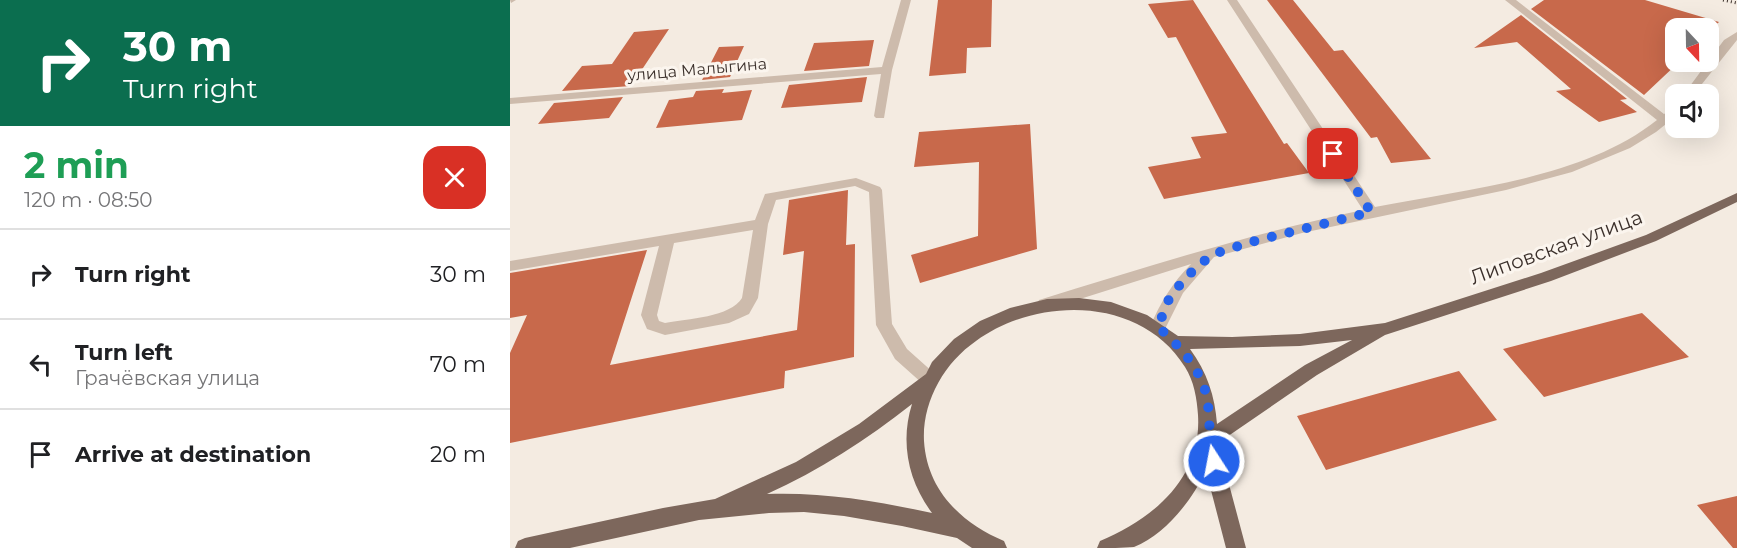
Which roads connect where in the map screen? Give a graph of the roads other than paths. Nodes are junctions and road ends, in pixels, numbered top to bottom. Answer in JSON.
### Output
{"nodes":[{"id":1,"x":906,"y":0,"type":"edge"},
{"id":2,"x":1232,"y":0,"type":"edge"},
{"id":3,"x":1510,"y":0,"type":"edge"},
{"id":4,"x":1737,"y":35,"type":"edge"},
{"id":5,"x":1737,"y":44,"type":"edge"},
{"id":6,"x":1724,"y":50,"type":"junction"},
{"id":7,"x":887,"y":70,"type":"junction"},
{"id":8,"x":1697,"y":84,"type":"edge"},
{"id":9,"x":510,"y":101,"type":"edge"},
{"id":10,"x":880,"y":116,"type":"dead end"},
{"id":11,"x":1664,"y":120,"type":"joint"},
{"id":12,"x":1737,"y":197,"type":"edge"},
{"id":13,"x":1371,"y":212,"type":"junction"},
{"id":14,"x":761,"y":224,"type":"junction"},
{"id":15,"x":668,"y":240,"type":"junction"},
{"id":16,"x":1211,"y":255,"type":"junction"},
{"id":17,"x":510,"y":266,"type":"edge"},
{"id":18,"x":1042,"y":305,"type":"junction"},
{"id":19,"x":1158,"y":327,"type":"junction"},
{"id":20,"x":1386,"y":328,"type":"junction"},
{"id":21,"x":1175,"y":342,"type":"junction"},
{"id":22,"x":929,"y":379,"type":"junction"},
{"id":23,"x":1208,"y":440,"type":"junction"},
{"id":24,"x":714,"y":508,"type":"junction"},
{"id":25,"x":961,"y":529,"type":"junction"},
{"id":26,"x":525,"y":548,"type":"edge"},
{"id":27,"x":997,"y":548,"type":"edge"},
{"id":28,"x":1107,"y":548,"type":"edge"},
{"id":29,"x":1236,"y":548,"type":"edge"}],
"edges":[{"from":1,"to":7,"type":"street"},
{"from":2,"to":13,"type":"street"},
{"from":3,"to":11,"type":"street"},
{"from":4,"to":6,"type":"street"},
{"from":5,"to":6,"type":"street"},
{"from":6,"to":8,"type":"street"},
{"from":7,"to":9,"type":"street","name":"улица Малыгина"},
{"from":7,"to":10,"type":"street"},
{"from":11,"to":13,"type":"street"},
{"from":12,"to":20,"type":"main road","name":"Липовская улица"},
{"from":13,"to":16,"type":"street"},
{"from":14,"to":15,"type":"street"},
{"from":14,"to":15,"type":"street"},
{"from":14,"to":22,"type":"street"},
{"from":15,"to":17,"type":"street"},
{"from":16,"to":18,"type":"street"},
{"from":16,"to":19,"type":"street"},
{"from":18,"to":19,"type":"main road"},
{"from":18,"to":22,"type":"main road"},
{"from":19,"to":21,"type":"main road"},
{"from":20,"to":21,"type":"main road","name":"Липовская улица"},
{"from":20,"to":23,"type":"main road","name":"Липовская улица"},
{"from":21,"to":23,"type":"main road"},
{"from":22,"to":24,"type":"main road"},
{"from":22,"to":25,"type":"main road"},
{"from":23,"to":28,"type":"main road"},
{"from":23,"to":29,"type":"main road"},
{"from":24,"to":25,"type":"main road"},
{"from":24,"to":26,"type":"main road"},
{"from":25,"to":27,"type":"main road"}]}
